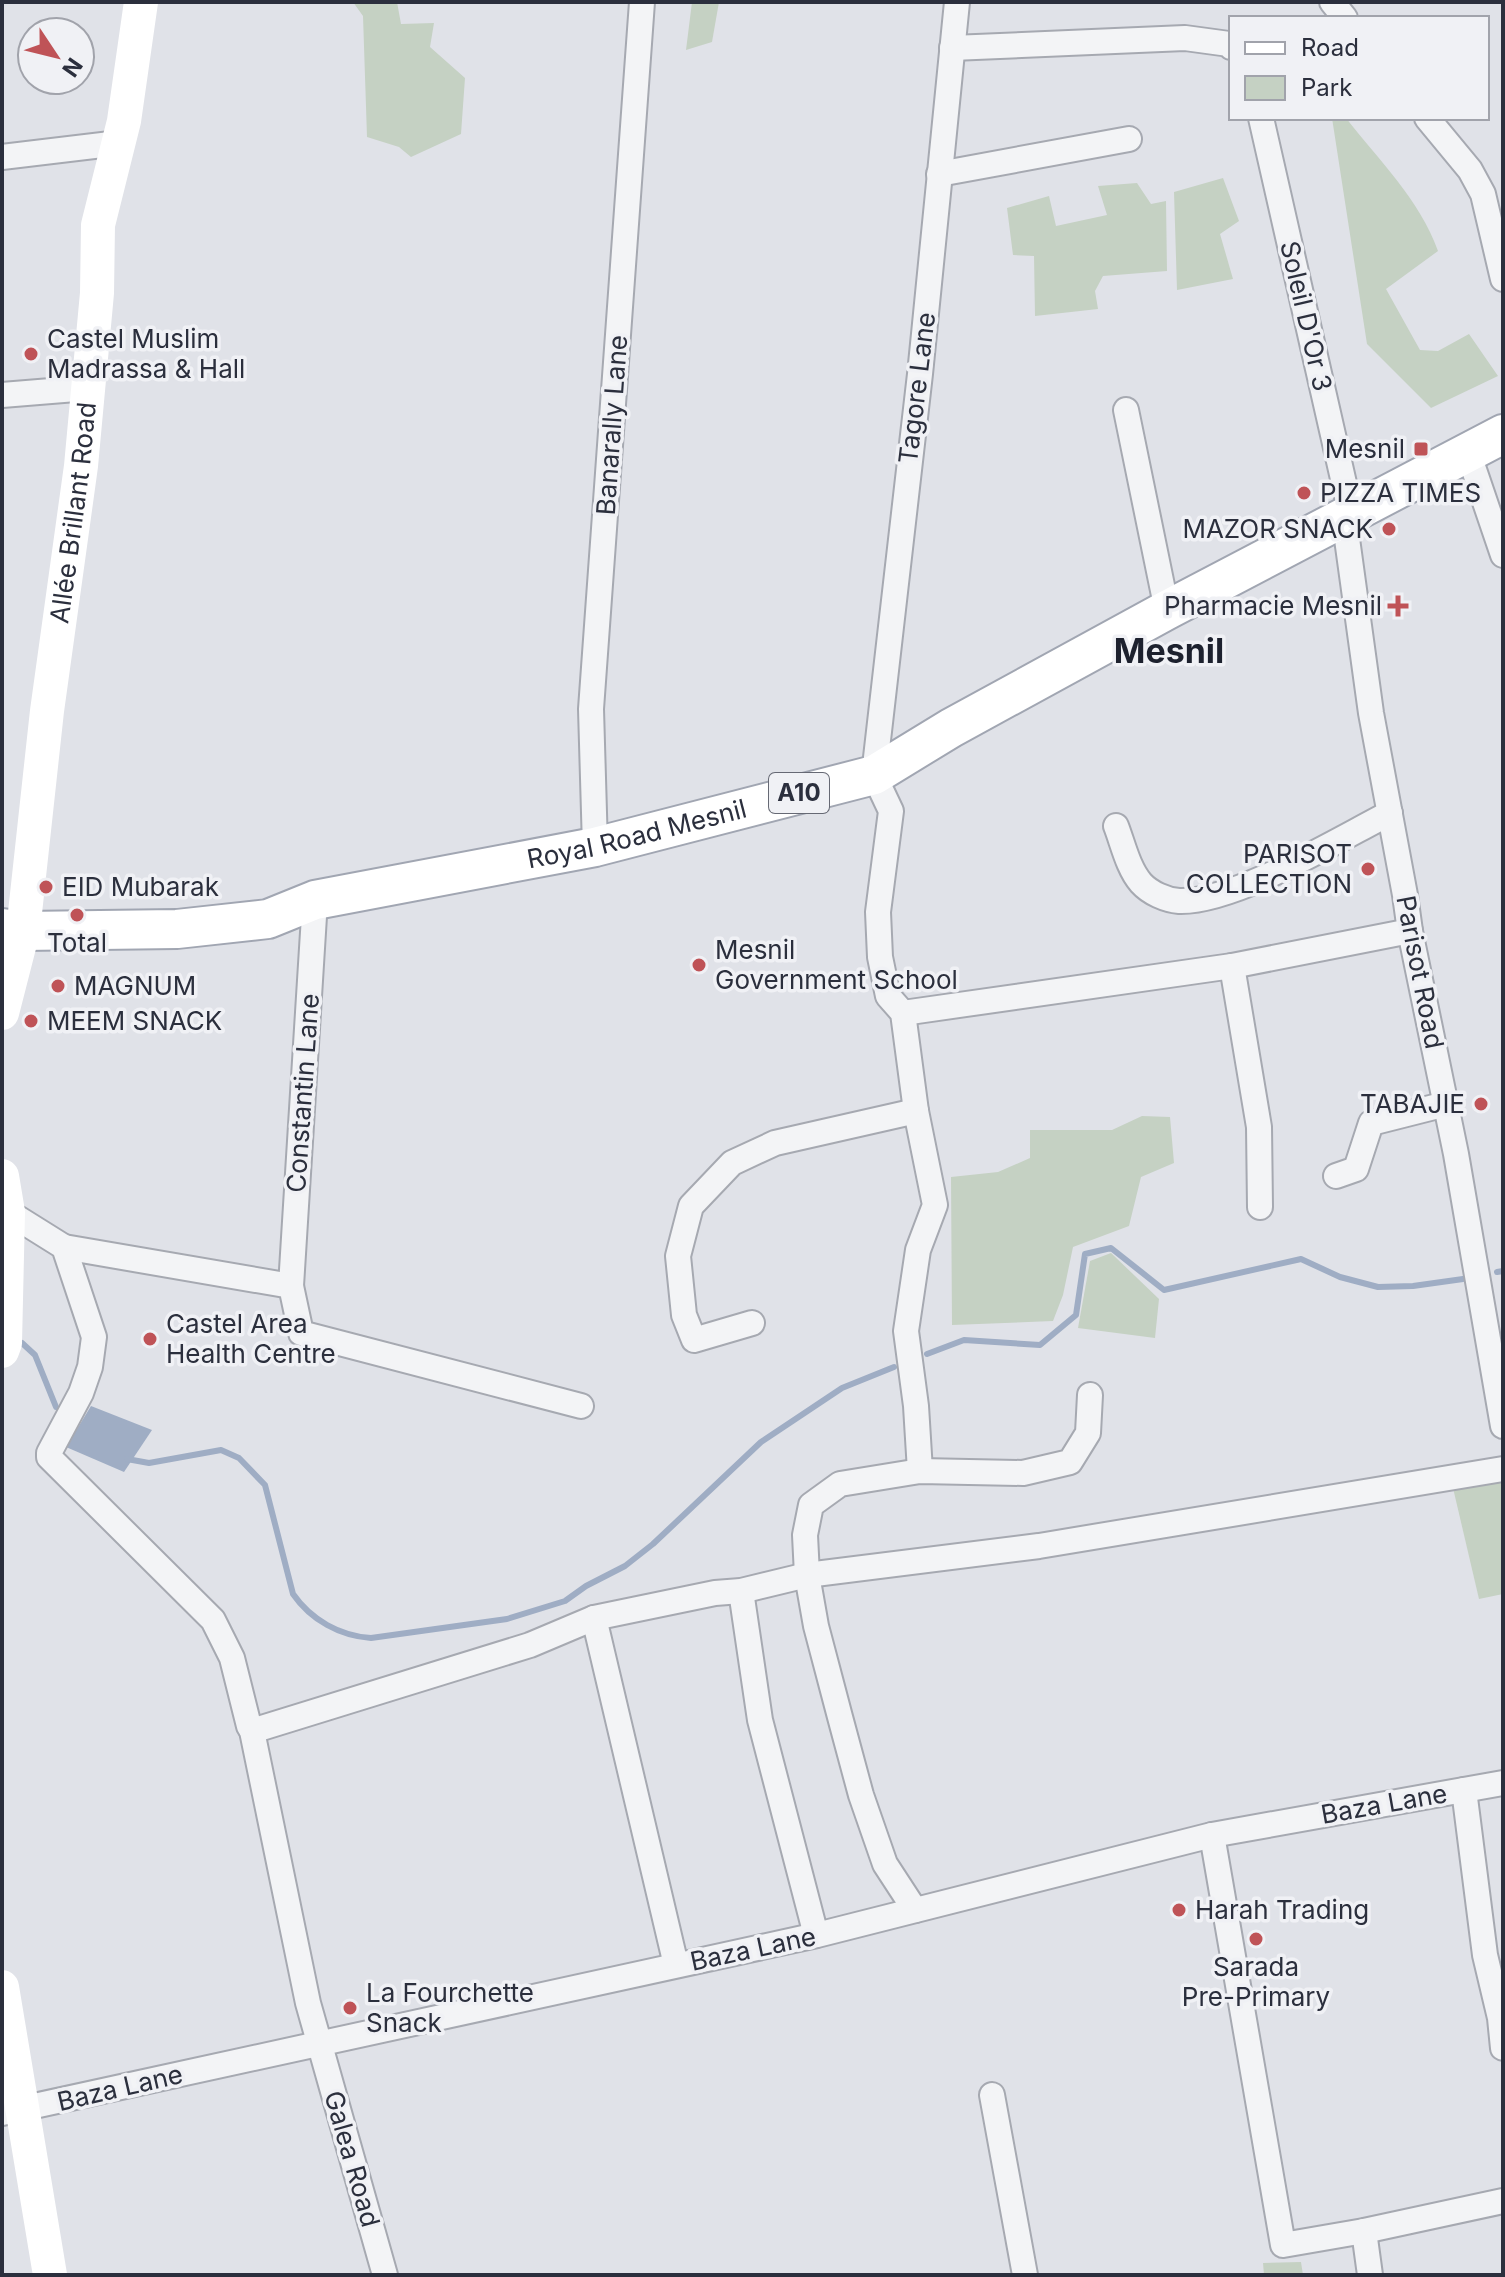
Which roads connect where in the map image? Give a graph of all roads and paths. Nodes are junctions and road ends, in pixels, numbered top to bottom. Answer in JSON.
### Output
{"nodes":[{"id":1,"x":141,"y":2,"type":"edge"},
{"id":2,"x":642,"y":2,"type":"edge"},
{"id":3,"x":957,"y":2,"type":"edge"},
{"id":4,"x":1229,"y":44,"type":"edge"},
{"id":5,"x":952,"y":48,"type":"junction"},
{"id":6,"x":1261,"y":120,"type":"edge"},
{"id":7,"x":1429,"y":120,"type":"edge"},
{"id":8,"x":1129,"y":139,"type":"dead end"},
{"id":9,"x":119,"y":143,"type":"junction"},
{"id":10,"x":2,"y":157,"type":"edge"},
{"id":11,"x":939,"y":174,"type":"junction"},
{"id":12,"x":1503,"y":279,"type":"edge"},
{"id":13,"x":88,"y":388,"type":"junction"},
{"id":14,"x":2,"y":395,"type":"edge"},
{"id":15,"x":1126,"y":410,"type":"dead end"},
{"id":16,"x":1503,"y":434,"type":"edge"},
{"id":17,"x":1468,"y":452,"type":"junction"},
{"id":18,"x":1348,"y":516,"type":"junction"},
{"id":19,"x":1503,"y":555,"type":"edge"},
{"id":20,"x":1167,"y":610,"type":"junction"},
{"id":21,"x":874,"y":775,"type":"junction"},
{"id":22,"x":1390,"y":813,"type":"junction"},
{"id":23,"x":1116,"y":826,"type":"dead end"},
{"id":24,"x":595,"y":847,"type":"junction"},
{"id":25,"x":315,"y":900,"type":"junction"},
{"id":26,"x":12,"y":930,"type":"edge"},
{"id":27,"x":1410,"y":931,"type":"junction"},
{"id":28,"x":1232,"y":966,"type":"junction"},
{"id":29,"x":2,"y":1013,"type":"edge"},
{"id":30,"x":903,"y":1013,"type":"junction"},
{"id":31,"x":1446,"y":1104,"type":"junction"},
{"id":32,"x":916,"y":1111,"type":"junction"},
{"id":33,"x":2,"y":1176,"type":"edge"},
{"id":34,"x":1336,"y":1176,"type":"dead end"},
{"id":35,"x":1260,"y":1207,"type":"dead end"},
{"id":36,"x":8,"y":1212,"type":"junction"},
{"id":37,"x":64,"y":1247,"type":"junction"},
{"id":38,"x":291,"y":1286,"type":"junction"},
{"id":39,"x":752,"y":1323,"type":"dead end"},
{"id":40,"x":2,"y":1351,"type":"edge"},
{"id":41,"x":1090,"y":1395,"type":"dead end"},
{"id":42,"x":581,"y":1406,"type":"dead end"},
{"id":43,"x":1503,"y":1426,"type":"edge"},
{"id":44,"x":1503,"y":1469,"type":"edge"},
{"id":45,"x":920,"y":1471,"type":"junction"},
{"id":46,"x":807,"y":1575,"type":"junction"},
{"id":47,"x":741,"y":1591,"type":"junction"},
{"id":48,"x":594,"y":1618,"type":"junction"},
{"id":49,"x":252,"y":1731,"type":"junction"},
{"id":50,"x":1503,"y":1783,"type":"edge"},
{"id":51,"x":1464,"y":1790,"type":"junction"},
{"id":52,"x":1212,"y":1835,"type":"junction"},
{"id":53,"x":915,"y":1910,"type":"junction"},
{"id":54,"x":816,"y":1935,"type":"junction"},
{"id":55,"x":676,"y":1965,"type":"junction"},
{"id":56,"x":2,"y":1987,"type":"edge"},
{"id":57,"x":319,"y":2044,"type":"junction"},
{"id":58,"x":1503,"y":2048,"type":"edge"},
{"id":59,"x":992,"y":2095,"type":"dead end"},
{"id":60,"x":13,"y":2112,"type":"edge"},
{"id":61,"x":1503,"y":2201,"type":"edge"},
{"id":62,"x":1364,"y":2231,"type":"junction"},
{"id":63,"x":50,"y":2275,"type":"edge"},
{"id":64,"x":385,"y":2275,"type":"edge"},
{"id":65,"x":1025,"y":2275,"type":"edge"},
{"id":66,"x":1370,"y":2275,"type":"edge"}],
"edges":[{"from":1,"to":9,"type":"main road","name":"Allée Brillant Road"},
{"from":2,"to":24,"type":"street","name":"Banarally Lane"},
{"from":3,"to":5,"type":"street","name":"Tagore Lane"},
{"from":4,"to":5,"type":"street"},
{"from":5,"to":11,"type":"street","name":"Tagore Lane"},
{"from":6,"to":18,"type":"street","name":"Soleil D'Or 3"},
{"from":7,"to":12,"type":"street"},
{"from":8,"to":11,"type":"street"},
{"from":9,"to":10,"type":"street"},
{"from":9,"to":13,"type":"main road","name":"Allée Brillant Road"},
{"from":11,"to":21,"type":"street","name":"Tagore Lane"},
{"from":13,"to":14,"type":"street"},
{"from":13,"to":26,"type":"main road","name":"Allée Brillant Road"},
{"from":15,"to":20,"type":"street"},
{"from":16,"to":17,"type":"main road","name":"Royal Road Mesnil","number":"A10"},
{"from":17,"to":18,"type":"main road","name":"Royal Road Mesnil","number":"A10"},
{"from":17,"to":19,"type":"street"},
{"from":18,"to":20,"type":"main road","name":"Royal Road Mesnil","number":"A10"},
{"from":18,"to":22,"type":"street","name":"Parisot Road"},
{"from":20,"to":21,"type":"main road","name":"Royal Road Mesnil","number":"A10"},
{"from":21,"to":24,"type":"main road","name":"Royal Road Mesnil","number":"A10"},
{"from":21,"to":30,"type":"street"},
{"from":22,"to":23,"type":"street"},
{"from":22,"to":27,"type":"street","name":"Parisot Road"},
{"from":24,"to":25,"type":"main road","name":"Royal Road Mesnil","number":"A10"},
{"from":25,"to":26,"type":"main road","name":"Royal Road Mesnil","number":"A10"},
{"from":25,"to":38,"type":"street","name":"Constantin Lane"},
{"from":26,"to":29,"type":"main road","name":"Allée Brillant Road"},
{"from":27,"to":28,"type":"street"},
{"from":27,"to":31,"type":"street","name":"Parisot Road"},
{"from":28,"to":30,"type":"street"},
{"from":28,"to":35,"type":"street"},
{"from":30,"to":32,"type":"street"},
{"from":31,"to":34,"type":"street"},
{"from":31,"to":43,"type":"street","name":"Parisot Road"},
{"from":32,"to":39,"type":"street"},
{"from":32,"to":45,"type":"street"},
{"from":33,"to":36,"type":"main road"},
{"from":36,"to":37,"type":"street"},
{"from":36,"to":40,"type":"main road"},
{"from":37,"to":38,"type":"street"},
{"from":37,"to":49,"type":"street","name":"Galea Road"},
{"from":38,"to":42,"type":"street","name":"Constantin Lane"},
{"from":41,"to":45,"type":"street"},
{"from":44,"to":46,"type":"street"},
{"from":45,"to":46,"type":"street"},
{"from":46,"to":47,"type":"street"},
{"from":46,"to":53,"type":"street"},
{"from":47,"to":48,"type":"street"},
{"from":47,"to":54,"type":"street"},
{"from":48,"to":49,"type":"street"},
{"from":48,"to":55,"type":"street"},
{"from":49,"to":57,"type":"street","name":"Galea Road"},
{"from":50,"to":51,"type":"street","name":"Baza Lane"},
{"from":51,"to":52,"type":"street","name":"Baza Lane"},
{"from":51,"to":58,"type":"street"},
{"from":52,"to":53,"type":"street","name":"Baza Lane"},
{"from":52,"to":62,"type":"street"},
{"from":53,"to":54,"type":"street","name":"Baza Lane"},
{"from":54,"to":55,"type":"street","name":"Baza Lane"},
{"from":55,"to":57,"type":"street","name":"Baza Lane"},
{"from":56,"to":60,"type":"main road"},
{"from":57,"to":60,"type":"street","name":"Baza Lane"},
{"from":57,"to":64,"type":"street","name":"Galea Road"},
{"from":59,"to":65,"type":"street"},
{"from":60,"to":63,"type":"main road"},
{"from":61,"to":62,"type":"street"},
{"from":62,"to":66,"type":"street"}]}
